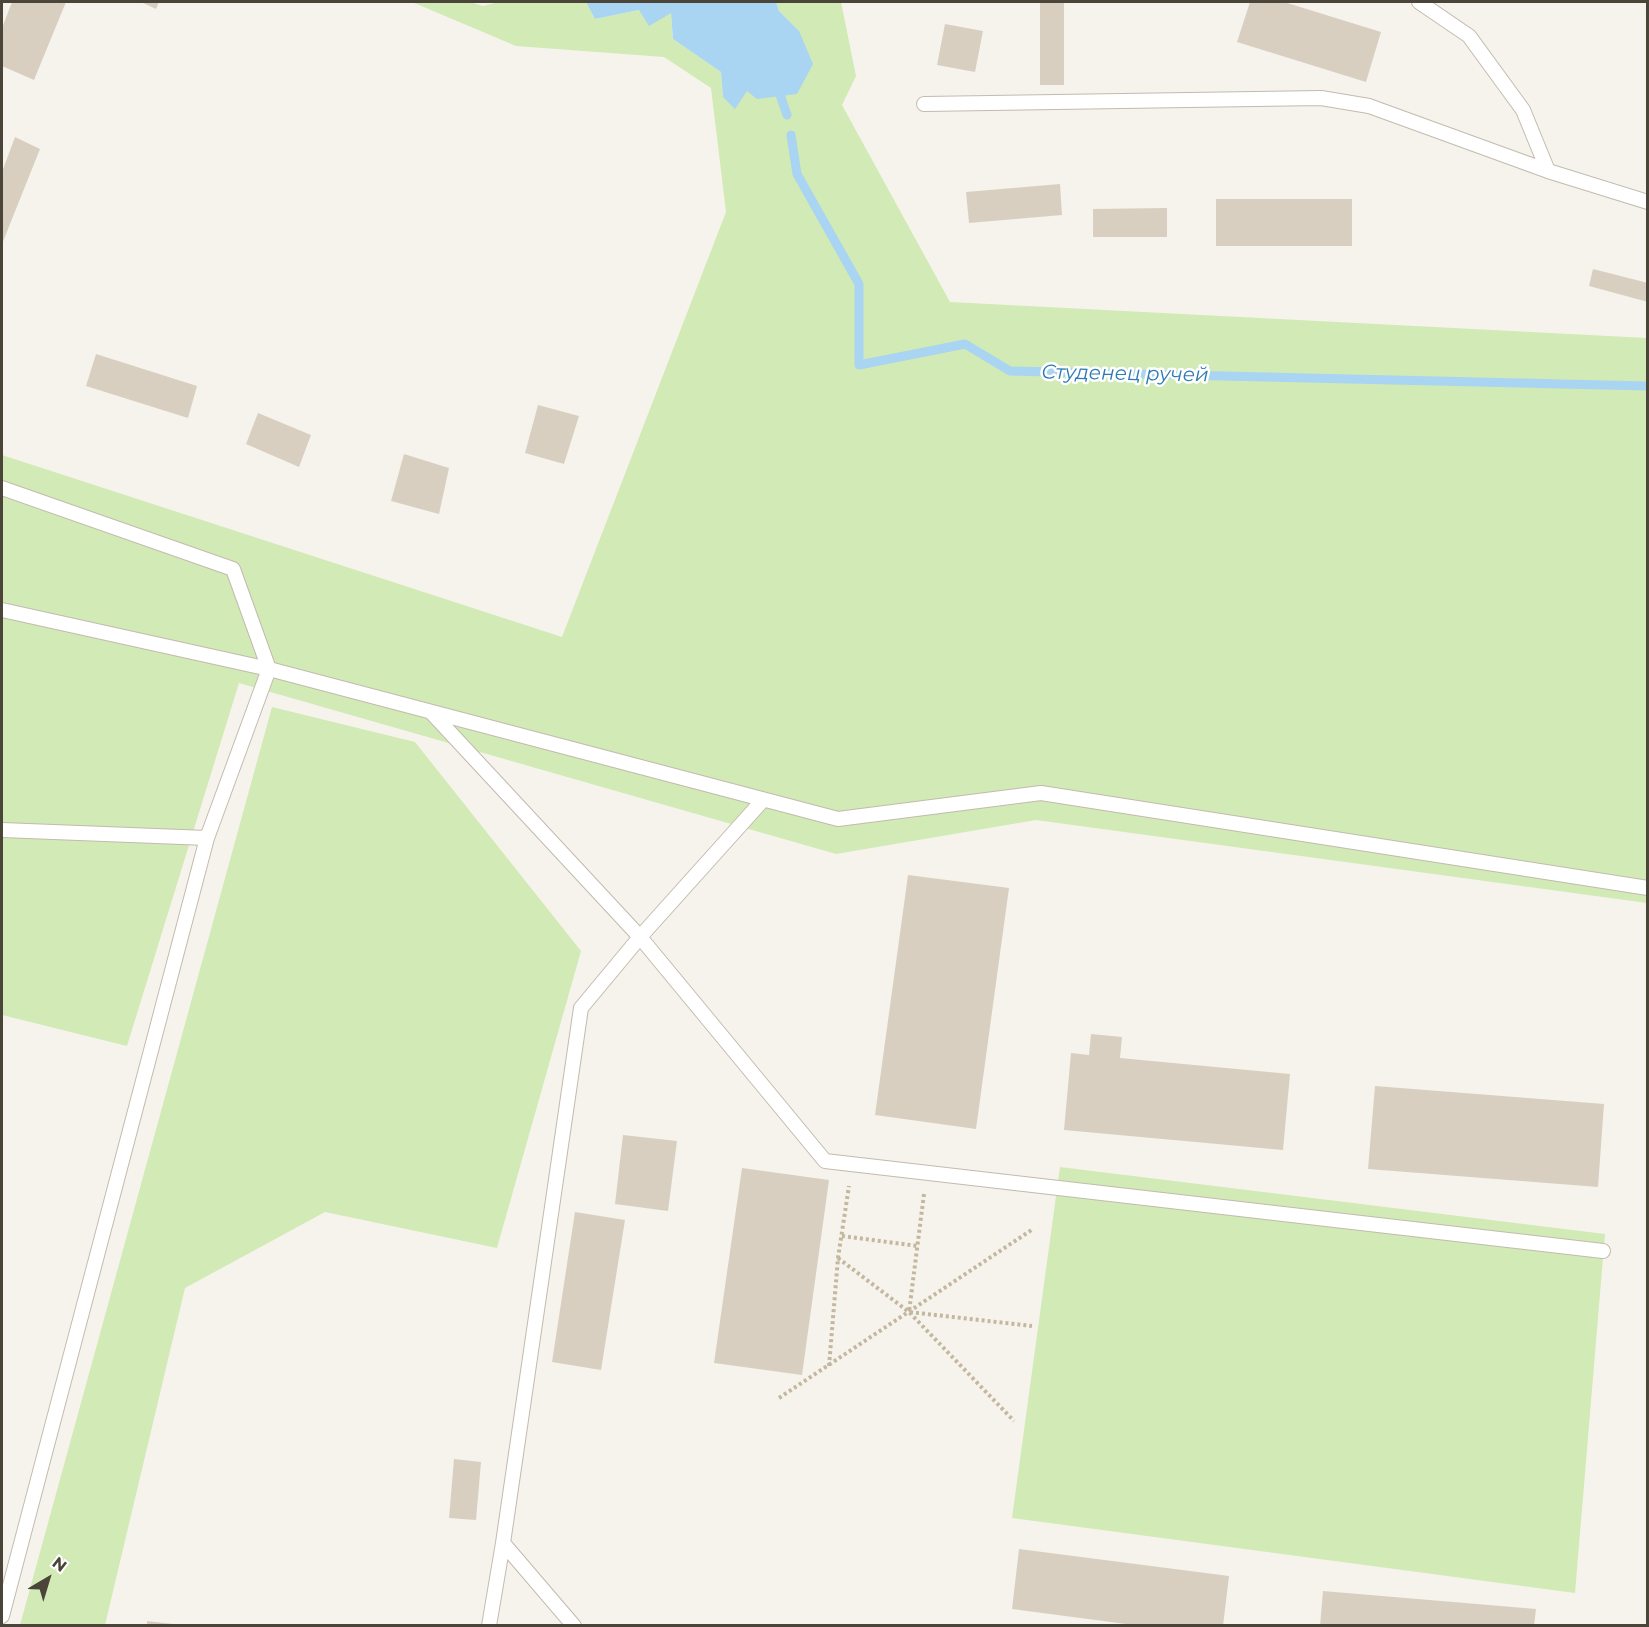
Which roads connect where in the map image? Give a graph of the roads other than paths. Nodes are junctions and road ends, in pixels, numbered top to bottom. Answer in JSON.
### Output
{"nodes":[{"id":1,"x":1419,"y":2,"type":"edge"},
{"id":2,"x":924,"y":104,"type":"dead end"},
{"id":3,"x":1548,"y":171,"type":"junction"},
{"id":4,"x":1647,"y":202,"type":"edge"},
{"id":5,"x":2,"y":488,"type":"edge"},
{"id":6,"x":2,"y":610,"type":"edge"},
{"id":7,"x":269,"y":669,"type":"junction"},
{"id":8,"x":431,"y":712,"type":"junction"},
{"id":9,"x":763,"y":800,"type":"junction"},
{"id":10,"x":2,"y":830,"type":"edge"},
{"id":11,"x":207,"y":838,"type":"junction"},
{"id":12,"x":1647,"y":888,"type":"edge"},
{"id":13,"x":640,"y":938,"type":"junction"},
{"id":14,"x":1604,"y":1251,"type":"dead end"},
{"id":15,"x":503,"y":1543,"type":"junction"},
{"id":16,"x":2,"y":1616,"type":"edge"},
{"id":17,"x":489,"y":1626,"type":"edge"},
{"id":18,"x":574,"y":1626,"type":"edge"}],
"edges":[{"from":1,"to":3,"type":"lane"},
{"from":2,"to":3,"type":"lane"},
{"from":3,"to":4,"type":"lane"},
{"from":5,"to":7,"type":"lane"},
{"from":6,"to":7,"type":"lane"},
{"from":7,"to":8,"type":"lane"},
{"from":7,"to":11,"type":"lane"},
{"from":8,"to":9,"type":"lane"},
{"from":8,"to":13,"type":"lane"},
{"from":9,"to":12,"type":"lane"},
{"from":9,"to":13,"type":"lane"},
{"from":10,"to":11,"type":"lane"},
{"from":11,"to":16,"type":"lane"},
{"from":13,"to":14,"type":"lane"},
{"from":13,"to":15,"type":"lane"},
{"from":15,"to":17,"type":"lane"},
{"from":15,"to":18,"type":"lane"}]}
